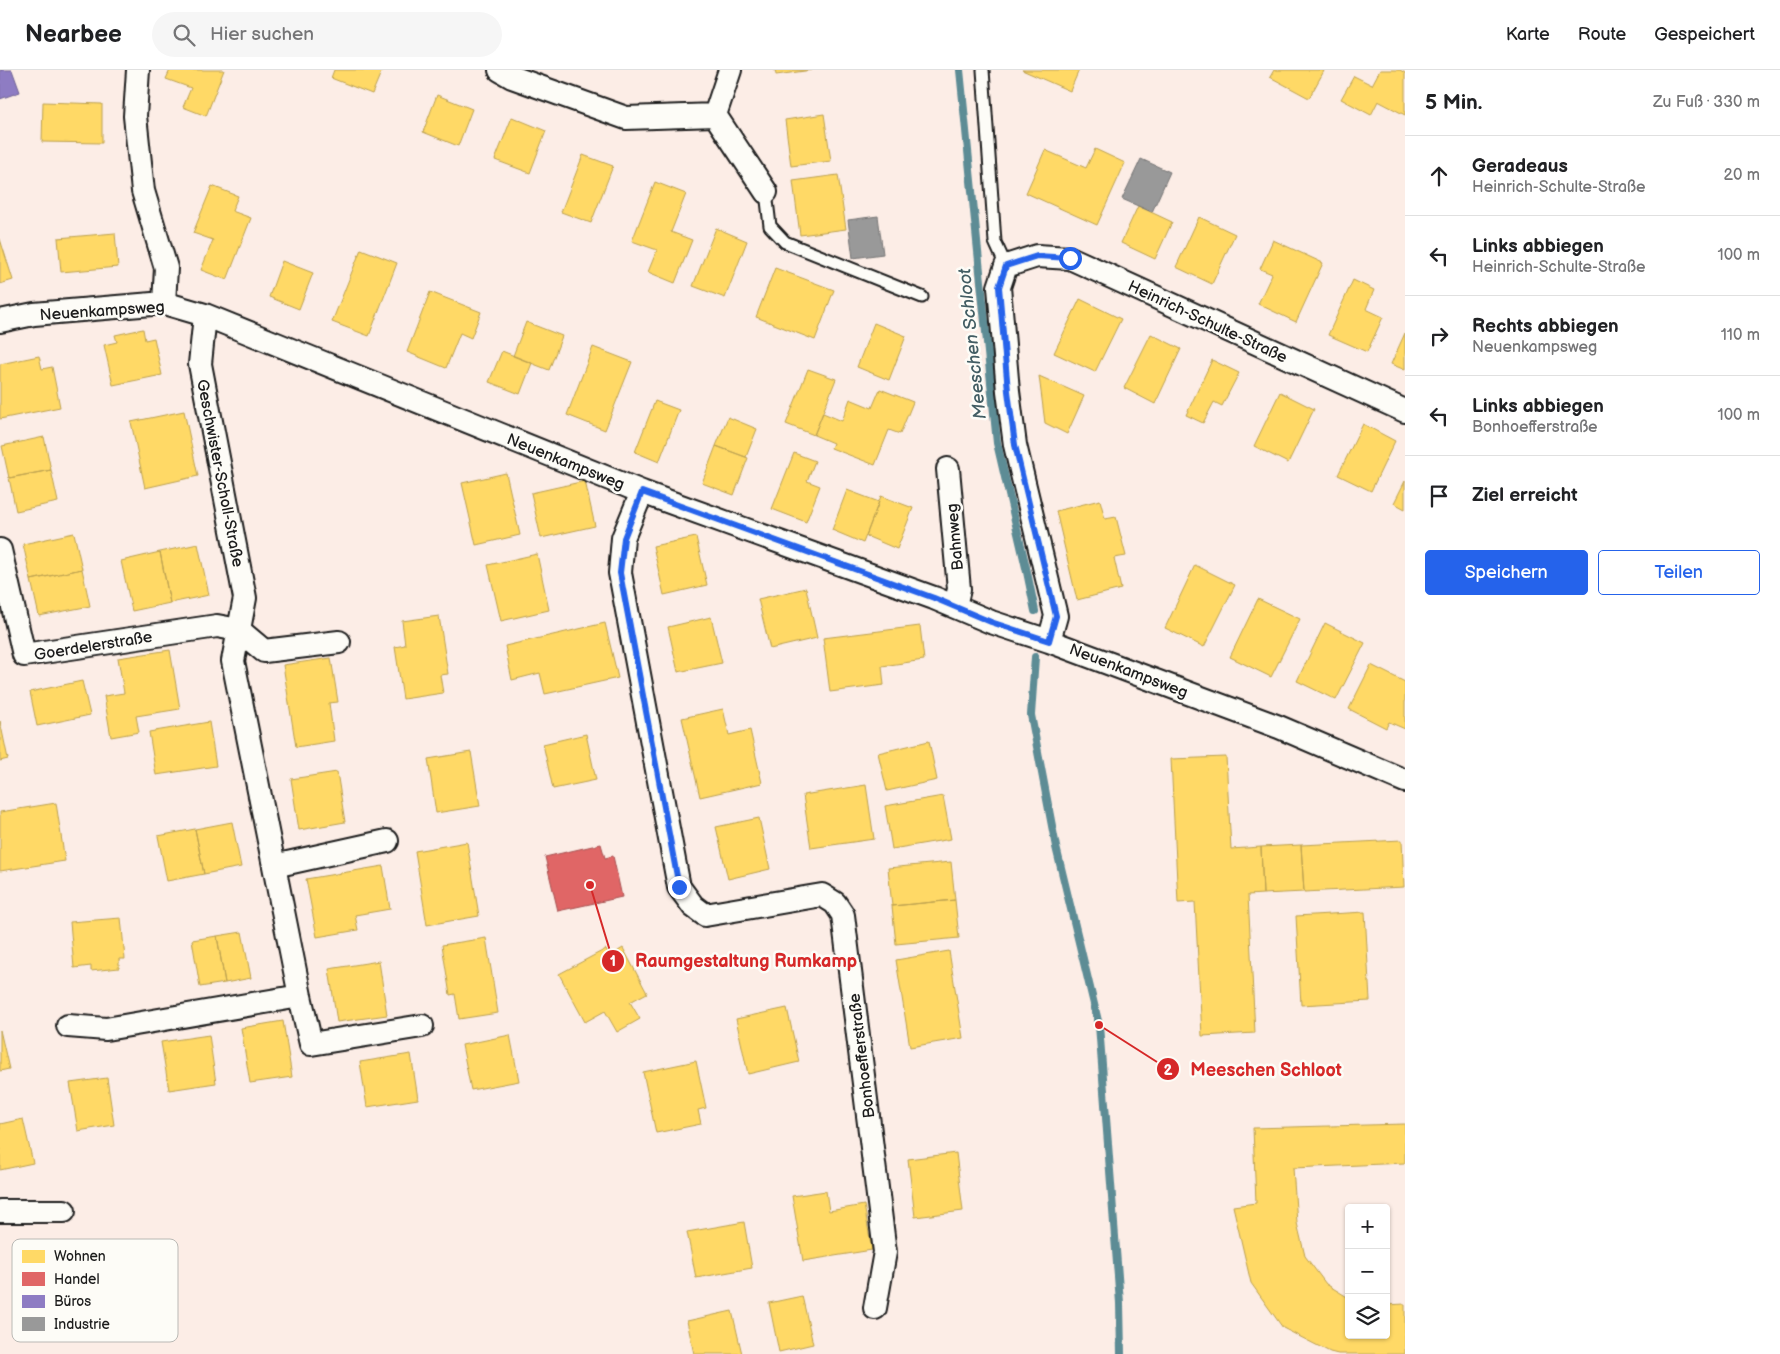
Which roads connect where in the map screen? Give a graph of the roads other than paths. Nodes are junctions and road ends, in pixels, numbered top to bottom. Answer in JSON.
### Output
{"nodes":[{"id":1,"x":138,"y":70,"type":"edge"},
{"id":2,"x":500,"y":70,"type":"edge"},
{"id":3,"x":730,"y":70,"type":"edge"},
{"id":4,"x":983,"y":70,"type":"edge"},
{"id":5,"x":716,"y":115,"type":"junction"},
{"id":6,"x":766,"y":192,"type":"joint"},
{"id":7,"x":1006,"y":266,"type":"junction"},
{"id":8,"x":922,"y":297,"type":"dead end"},
{"id":9,"x":164,"y":303,"type":"junction"},
{"id":10,"x":205,"y":315,"type":"junction"},
{"id":11,"x":0,"y":321,"type":"edge"},
{"id":12,"x":1405,"y":412,"type":"edge"},
{"id":13,"x":948,"y":469,"type":"dead end"},
{"id":14,"x":642,"y":492,"type":"junction"},
{"id":15,"x":0,"y":550,"type":"edge"},
{"id":16,"x":955,"y":606,"type":"junction"},
{"id":17,"x":239,"y":630,"type":"junction"},
{"id":18,"x":1049,"y":641,"type":"junction"},
{"id":19,"x":338,"y":642,"type":"dead end"},
{"id":20,"x":1405,"y":781,"type":"edge"},
{"id":21,"x":387,"y":841,"type":"dead end"},
{"id":22,"x":274,"y":866,"type":"junction"},
{"id":23,"x":300,"y":996,"type":"junction"},
{"id":24,"x":68,"y":1026,"type":"dead end"},
{"id":25,"x":422,"y":1026,"type":"dead end"},
{"id":26,"x":0,"y":1211,"type":"edge"},
{"id":27,"x":64,"y":1211,"type":"dead end"},
{"id":28,"x":875,"y":1308,"type":"dead end"}],
"edges":[{"from":1,"to":9,"type":"street"},
{"from":2,"to":5,"type":"street"},
{"from":3,"to":5,"type":"street"},
{"from":4,"to":7,"type":"lane"},
{"from":5,"to":6,"type":"street"},
{"from":6,"to":8,"type":"lane"},
{"from":7,"to":12,"type":"street","name":"Heinrich-Schulte-Straße"},
{"from":7,"to":18,"type":"street"},
{"from":9,"to":10,"type":"street","name":"Neuenkampsweg"},
{"from":9,"to":11,"type":"street","name":"Neuenkampsweg"},
{"from":10,"to":14,"type":"street","name":"Neuenkampsweg"},
{"from":10,"to":17,"type":"street","name":"Geschwister-Scholl-Straße"},
{"from":13,"to":16,"type":"street","name":"Bahnweg"},
{"from":14,"to":16,"type":"street","name":"Neuenkampsweg"},
{"from":14,"to":28,"type":"street","name":"Bonhoefferstraße"},
{"from":15,"to":17,"type":"street","name":"Goerdelerstraße"},
{"from":16,"to":18,"type":"street","name":"Neuenkampsweg"},
{"from":17,"to":19,"type":"street"},
{"from":17,"to":22,"type":"street","name":"Geschwister-Scholl-Straße"},
{"from":18,"to":20,"type":"street","name":"Neuenkampsweg"},
{"from":21,"to":22,"type":"street"},
{"from":22,"to":23,"type":"street","name":"Geschwister-Scholl-Straße"},
{"from":23,"to":24,"type":"street"},
{"from":23,"to":25,"type":"street","name":"Geschwister-Scholl-Straße"},
{"from":26,"to":27,"type":"street"}]}
